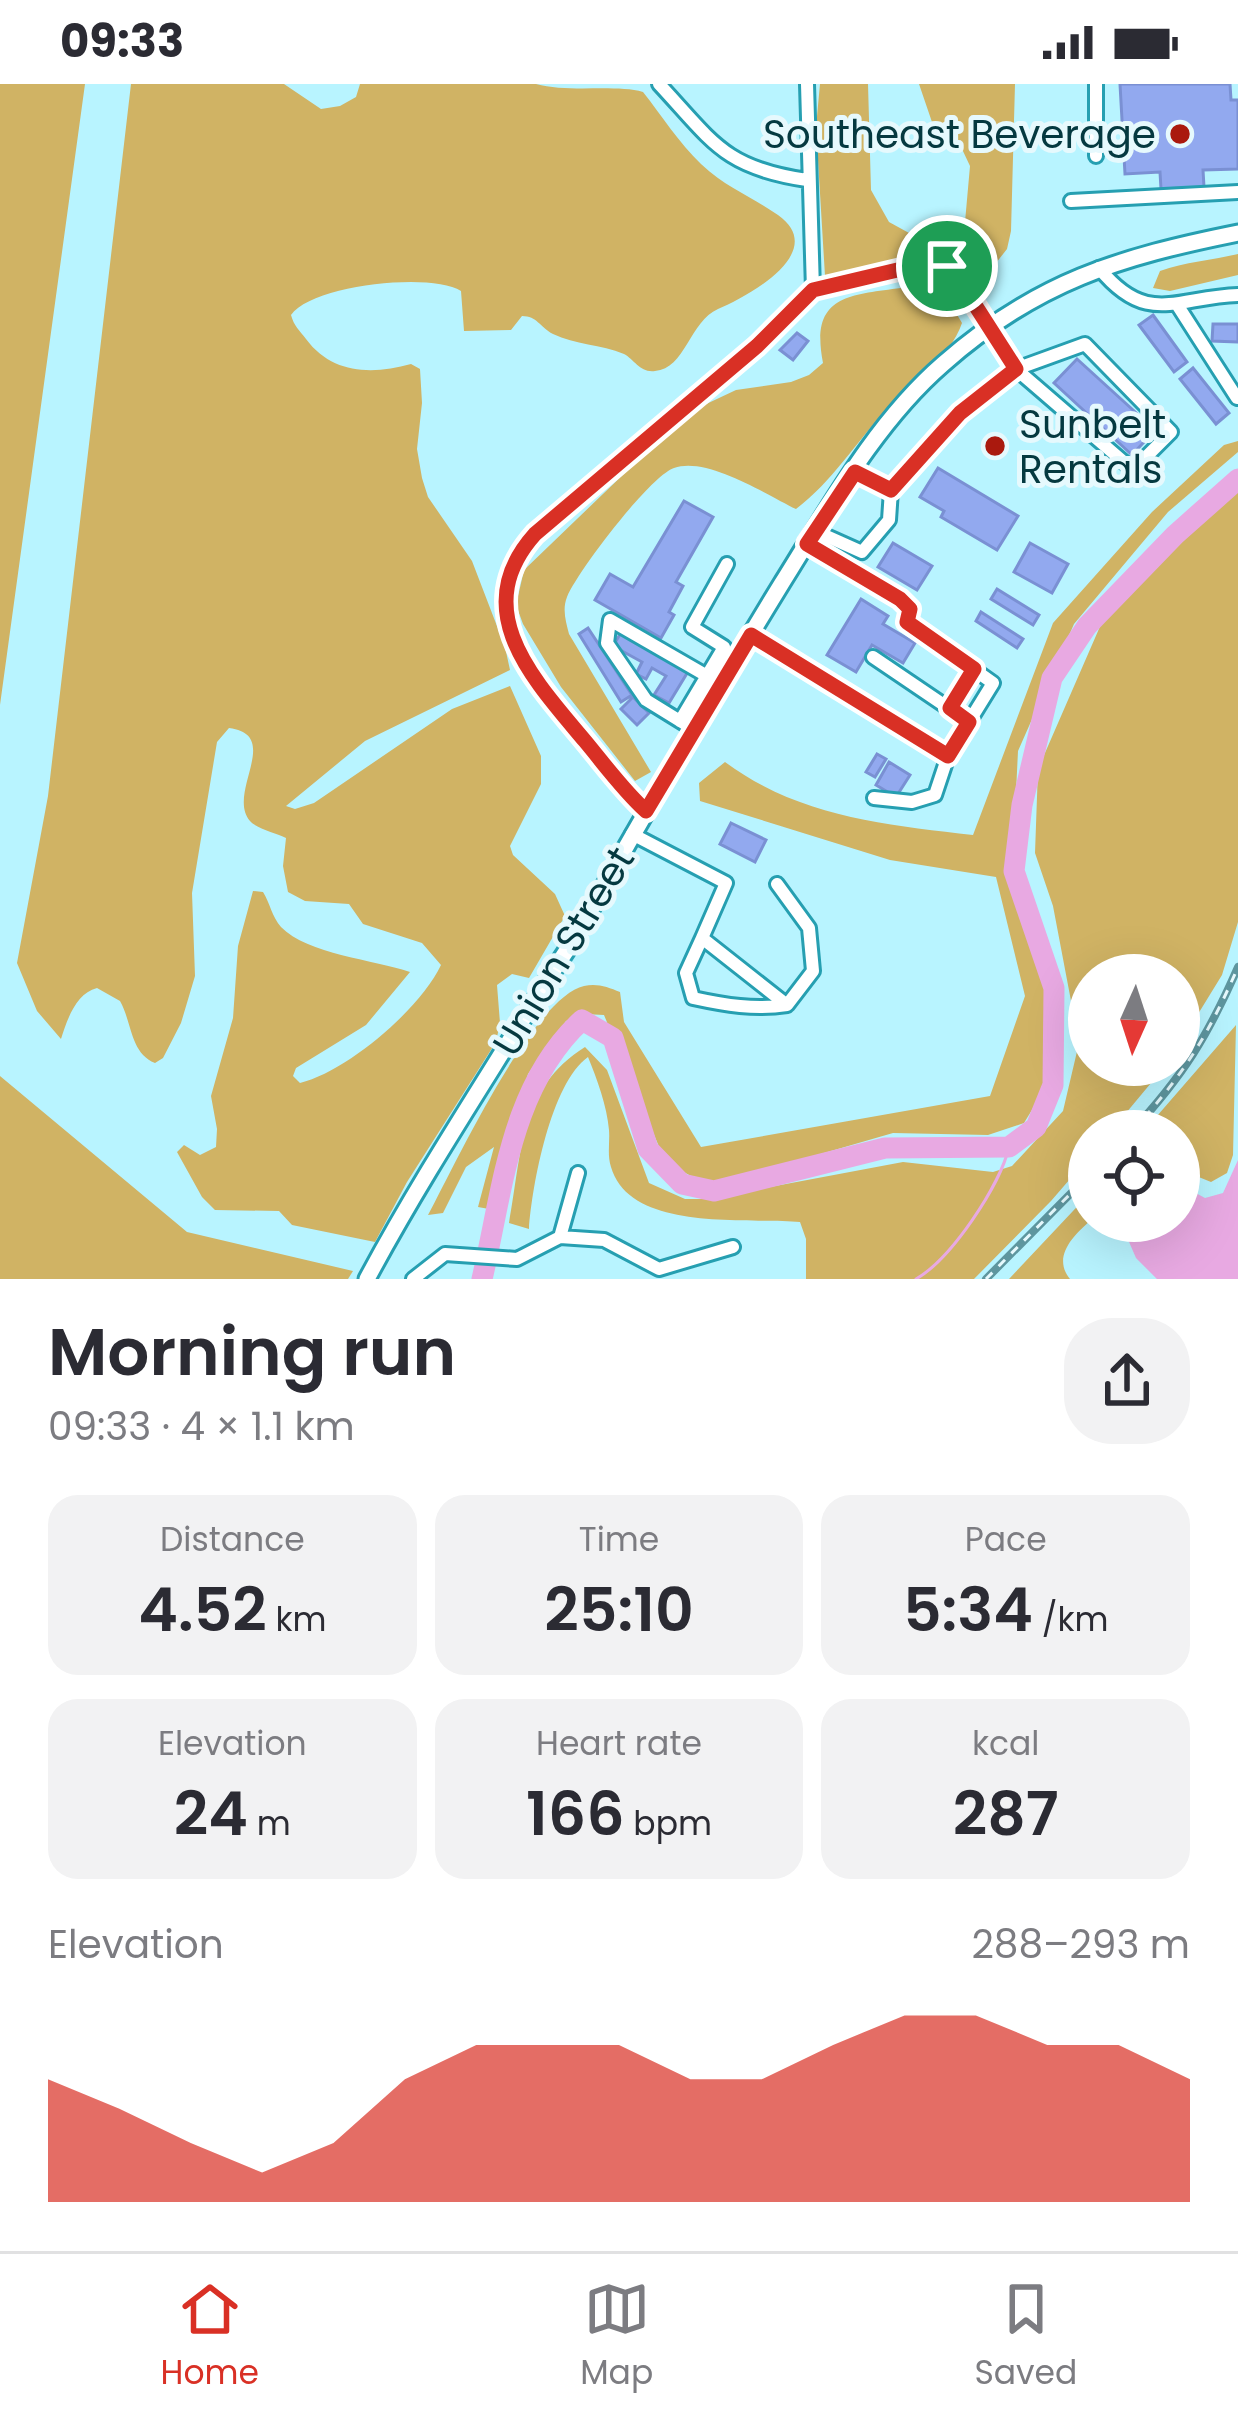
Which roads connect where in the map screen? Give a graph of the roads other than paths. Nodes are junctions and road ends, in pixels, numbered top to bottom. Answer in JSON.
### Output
{"nodes":[{"id":1,"x":658,"y":84,"type":"edge"},
{"id":2,"x":806,"y":84,"type":"edge"},
{"id":3,"x":1096,"y":84,"type":"edge"},
{"id":4,"x":1096,"y":156,"type":"dead end"},
{"id":5,"x":807,"y":180,"type":"junction"},
{"id":6,"x":1238,"y":192,"type":"edge"},
{"id":7,"x":1071,"y":201,"type":"dead end"},
{"id":8,"x":1238,"y":233,"type":"edge"},
{"id":9,"x":1099,"y":268,"type":"junction"},
{"id":10,"x":813,"y":290,"type":"junction"},
{"id":11,"x":1238,"y":295,"type":"edge"},
{"id":12,"x":1178,"y":306,"type":"junction"},
{"id":13,"x":992,"y":326,"type":"junction"},
{"id":14,"x":1016,"y":369,"type":"junction"},
{"id":15,"x":1237,"y":398,"type":"edge"},
{"id":16,"x":855,"y":472,"type":"junction"},
{"id":17,"x":891,"y":490,"type":"junction"},
{"id":18,"x":811,"y":537,"type":"junction"},
{"id":19,"x":727,"y":564,"type":"dead end"},
{"id":20,"x":751,"y":635,"type":"junction"},
{"id":21,"x":731,"y":651,"type":"junction"},
{"id":22,"x":873,"y":657,"type":"dead end"},
{"id":23,"x":974,"y":669,"type":"junction"},
{"id":24,"x":714,"y":680,"type":"junction"},
{"id":25,"x":950,"y":708,"type":"junction"},
{"id":26,"x":969,"y":722,"type":"junction"},
{"id":27,"x":687,"y":725,"type":"junction"},
{"id":28,"x":948,"y":756,"type":"junction"},
{"id":29,"x":874,"y":798,"type":"dead end"},
{"id":30,"x":646,"y":811,"type":"junction"},
{"id":31,"x":632,"y":834,"type":"junction"},
{"id":32,"x":777,"y":884,"type":"dead end"},
{"id":33,"x":702,"y":938,"type":"junction"},
{"id":34,"x":787,"y":1005,"type":"junction"},
{"id":35,"x":578,"y":1173,"type":"dead end"},
{"id":36,"x":560,"y":1237,"type":"junction"},
{"id":37,"x":733,"y":1247,"type":"dead end"},
{"id":38,"x":367,"y":1279,"type":"edge"},
{"id":39,"x":413,"y":1279,"type":"edge"}],
"edges":[{"from":1,"to":5,"type":"street"},
{"from":2,"to":5,"type":"street"},
{"from":3,"to":4,"type":"street"},
{"from":5,"to":10,"type":"street"},
{"from":6,"to":7,"type":"street"},
{"from":8,"to":9,"type":"main road","name":"Union Street"},
{"from":9,"to":12,"type":"street"},
{"from":9,"to":13,"type":"main road","name":"Union Street"},
{"from":10,"to":13,"type":"street"},
{"from":10,"to":30,"type":"street"},
{"from":11,"to":12,"type":"street"},
{"from":12,"to":15,"type":"street"},
{"from":13,"to":14,"type":"street"},
{"from":13,"to":16,"type":"main road","name":"Union Street"},
{"from":14,"to":14,"type":"street"},
{"from":14,"to":17,"type":"street"},
{"from":16,"to":17,"type":"street"},
{"from":16,"to":18,"type":"main road","name":"Union Street"},
{"from":17,"to":18,"type":"street"},
{"from":18,"to":20,"type":"main road","name":"Union Street"},
{"from":18,"to":23,"type":"street"},
{"from":19,"to":21,"type":"street"},
{"from":20,"to":21,"type":"main road","name":"Union Street"},
{"from":20,"to":28,"type":"street"},
{"from":21,"to":24,"type":"main road","name":"Union Street"},
{"from":22,"to":25,"type":"street"},
{"from":23,"to":25,"type":"street"},
{"from":23,"to":26,"type":"street"},
{"from":24,"to":27,"type":"main road","name":"Union Street"},
{"from":24,"to":27,"type":"street"},
{"from":25,"to":26,"type":"street"},
{"from":26,"to":28,"type":"street"},
{"from":27,"to":30,"type":"main road","name":"Union Street"},
{"from":28,"to":29,"type":"street"},
{"from":30,"to":31,"type":"main road","name":"Union Street"},
{"from":31,"to":33,"type":"street"},
{"from":31,"to":38,"type":"main road","name":"Union Street"},
{"from":32,"to":34,"type":"street"},
{"from":33,"to":34,"type":"street"},
{"from":33,"to":34,"type":"street"},
{"from":35,"to":36,"type":"street"},
{"from":36,"to":37,"type":"street"},
{"from":36,"to":39,"type":"street"}]}
